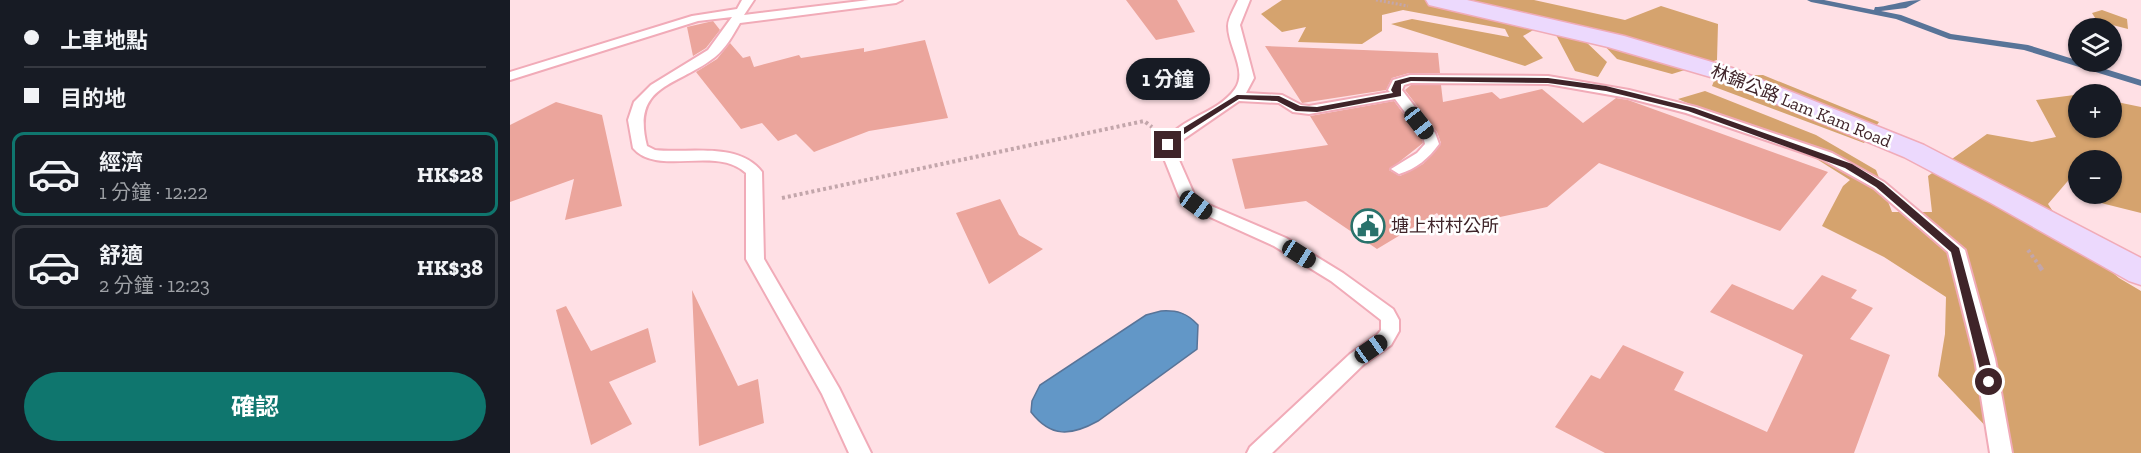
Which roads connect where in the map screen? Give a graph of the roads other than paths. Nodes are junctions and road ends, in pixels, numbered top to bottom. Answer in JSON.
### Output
{"nodes":[{"id":1,"x":748,"y":0,"type":"edge"},
{"id":2,"x":896,"y":0,"type":"edge"},
{"id":3,"x":1244,"y":0,"type":"edge"},
{"id":4,"x":1437,"y":0,"type":"edge"},
{"id":5,"x":737,"y":16,"type":"junction"},
{"id":6,"x":510,"y":76,"type":"edge"},
{"id":7,"x":1398,"y":95,"type":"junction"},
{"id":8,"x":1237,"y":97,"type":"junction"},
{"id":9,"x":1399,"y":169,"type":"dead end"},
{"id":10,"x":2141,"y":273,"type":"edge"},
{"id":11,"x":860,"y":453,"type":"edge"},
{"id":12,"x":1258,"y":453,"type":"edge"},
{"id":13,"x":2001,"y":453,"type":"edge"}],
"edges":[{"from":1,"to":5,"type":"lane"},
{"from":2,"to":5,"type":"lane"},
{"from":3,"to":8,"type":"lane"},
{"from":4,"to":10,"type":"main road","name":"林錦公路 Lam Kam Road"},
{"from":5,"to":6,"type":"lane"},
{"from":5,"to":11,"type":"lane"},
{"from":7,"to":8,"type":"lane"},
{"from":7,"to":9,"type":"lane"},
{"from":7,"to":13,"type":"lane"},
{"from":8,"to":12,"type":"lane"}]}
